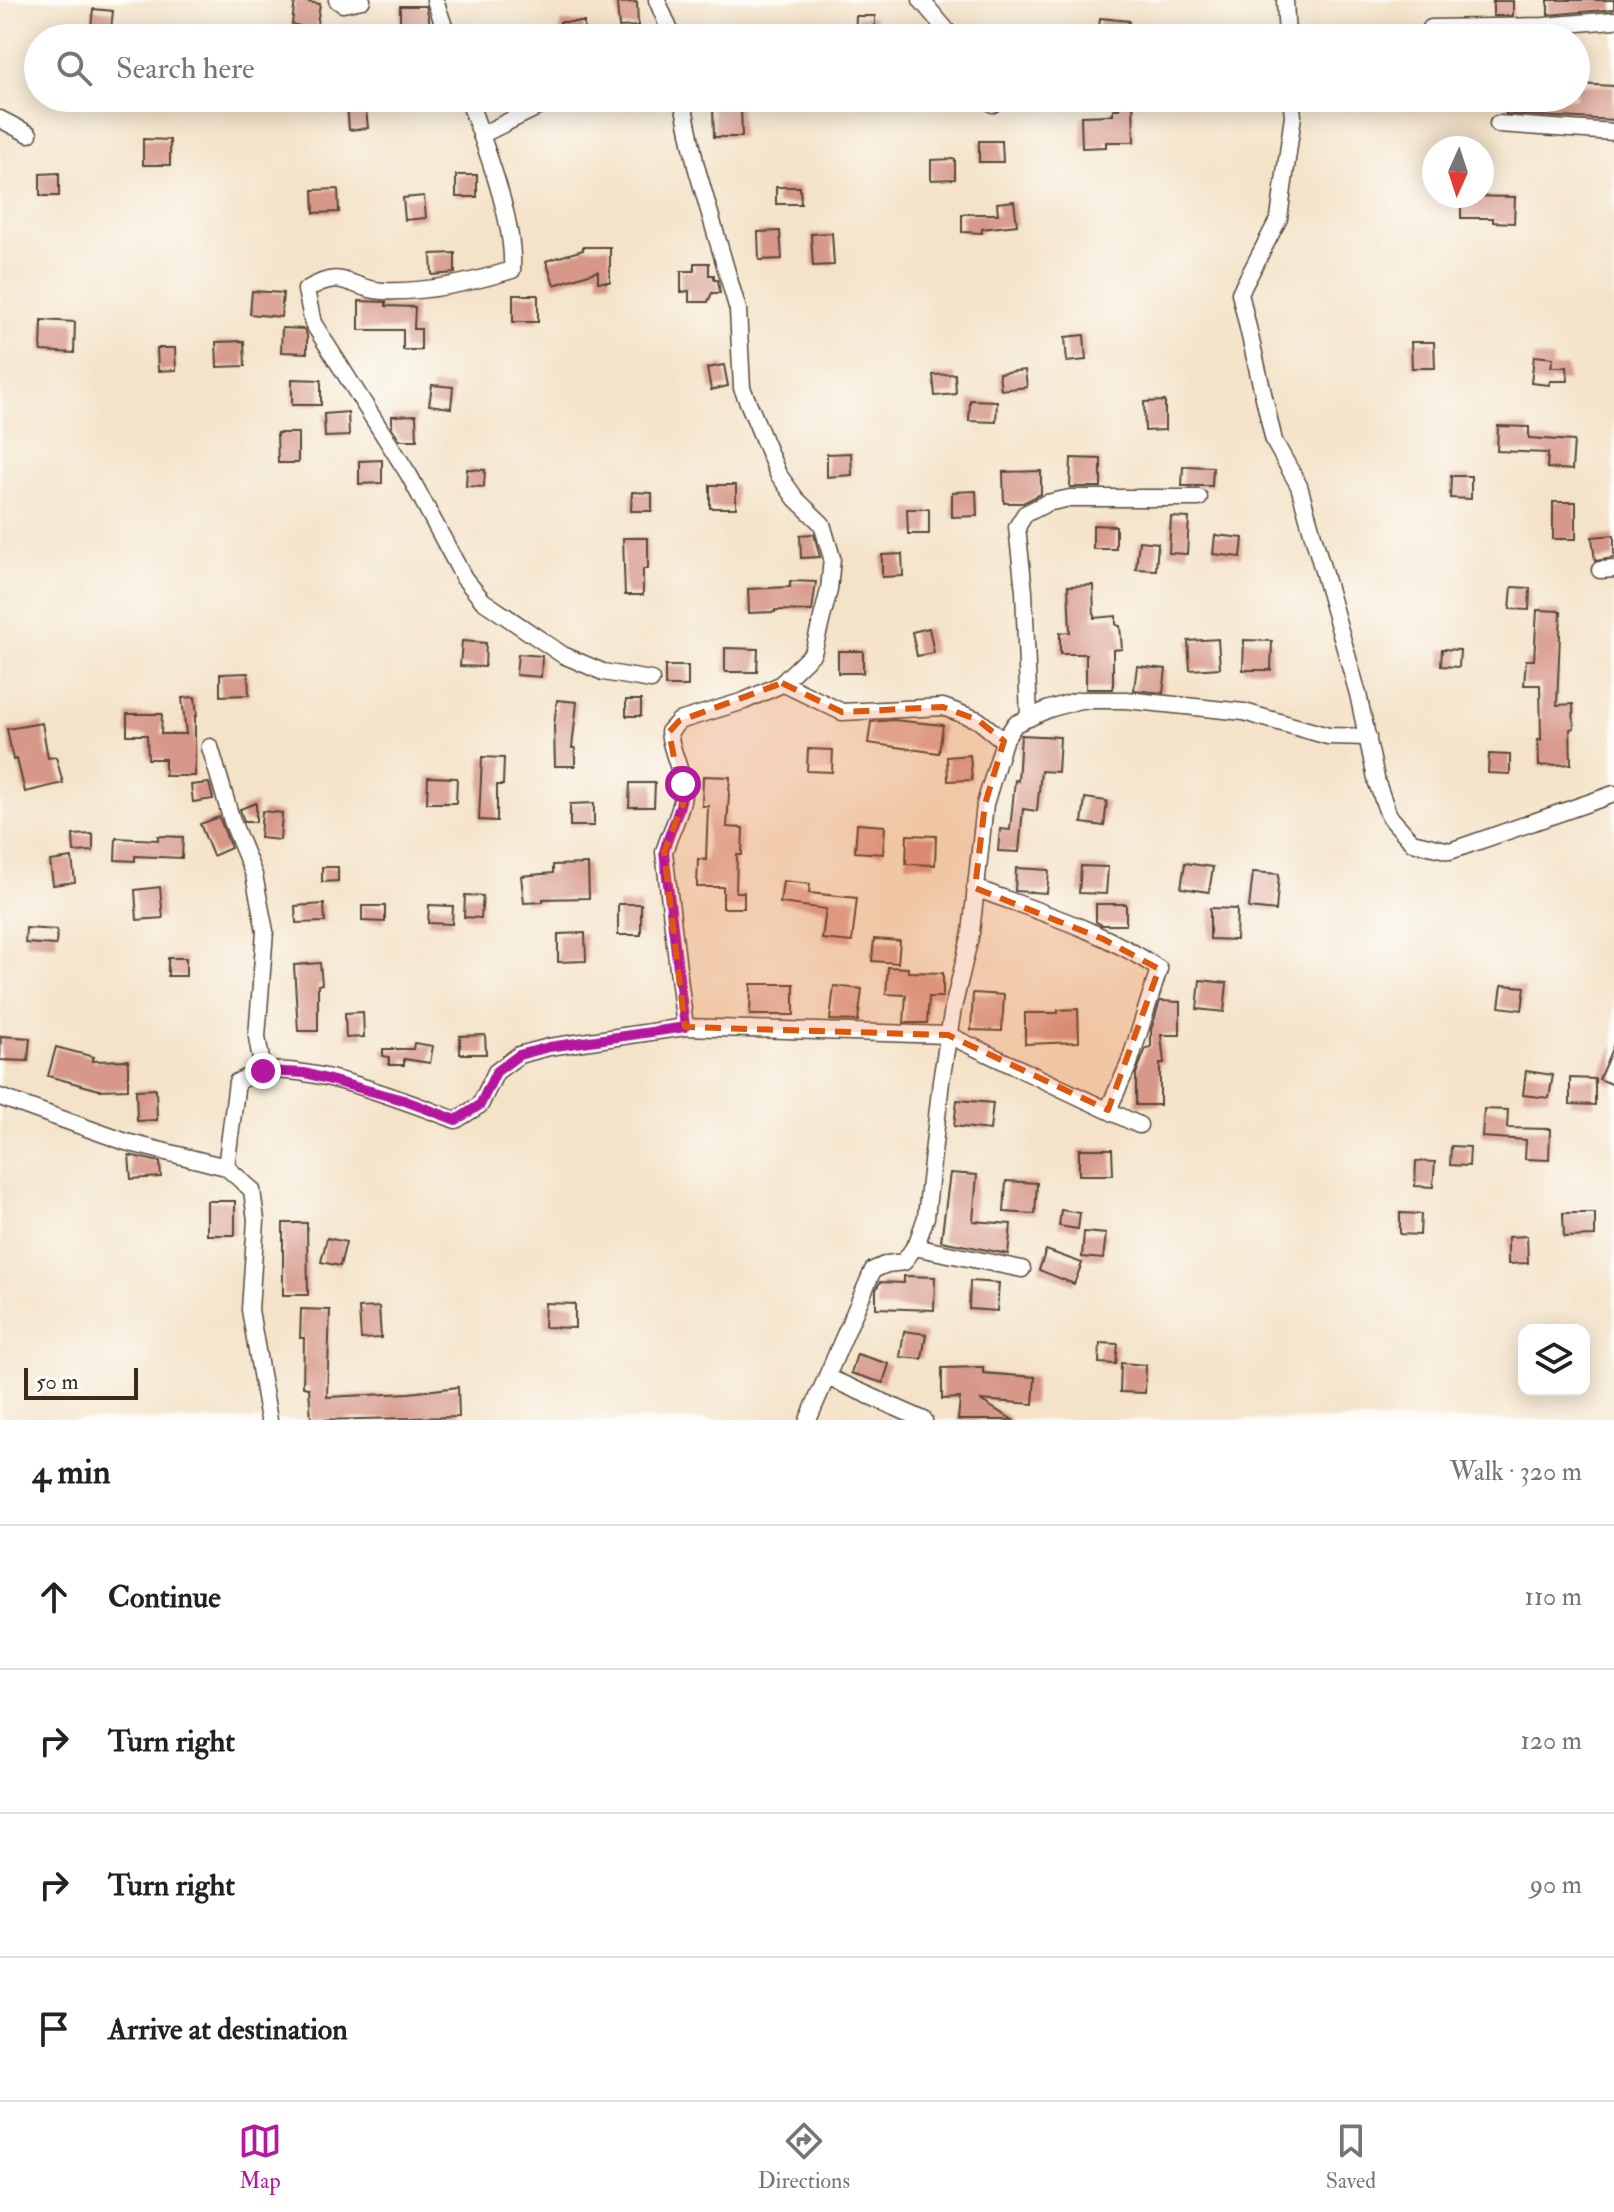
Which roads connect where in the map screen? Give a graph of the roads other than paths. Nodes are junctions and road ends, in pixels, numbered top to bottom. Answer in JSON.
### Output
{"nodes":[{"id":1,"x":337,"y":0,"type":"edge"},
{"id":2,"x":362,"y":0,"type":"edge"},
{"id":3,"x":435,"y":0,"type":"edge"},
{"id":4,"x":657,"y":0,"type":"edge"},
{"id":5,"x":921,"y":0,"type":"edge"},
{"id":6,"x":1285,"y":0,"type":"edge"},
{"id":7,"x":1614,"y":20,"type":"edge"},
{"id":8,"x":443,"y":24,"type":"edge"},
{"id":9,"x":667,"y":24,"type":"edge"},
{"id":10,"x":941,"y":24,"type":"edge"},
{"id":11,"x":1286,"y":24,"type":"edge"},
{"id":12,"x":1567,"y":24,"type":"edge"},
{"id":13,"x":473,"y":112,"type":"edge"},
{"id":14,"x":528,"y":112,"type":"edge"},
{"id":15,"x":685,"y":112,"type":"edge"},
{"id":16,"x":1293,"y":112,"type":"edge"},
{"id":17,"x":0,"y":119,"type":"edge"},
{"id":18,"x":1498,"y":124,"type":"dead end"},
{"id":19,"x":1614,"y":132,"type":"edge"},
{"id":20,"x":29,"y":134,"type":"dead end"},
{"id":21,"x":481,"y":135,"type":"junction"},
{"id":22,"x":1199,"y":498,"type":"dead end"},
{"id":23,"x":651,"y":680,"type":"dead end"},
{"id":24,"x":782,"y":683,"type":"junction"},
{"id":25,"x":1029,"y":718,"type":"junction"},
{"id":26,"x":1368,"y":737,"type":"junction"},
{"id":27,"x":1004,"y":741,"type":"junction"},
{"id":28,"x":210,"y":747,"type":"dead end"},
{"id":29,"x":1614,"y":794,"type":"edge"},
{"id":30,"x":975,"y":888,"type":"junction"},
{"id":31,"x":685,"y":1027,"type":"junction"},
{"id":32,"x":948,"y":1035,"type":"junction"},
{"id":33,"x":263,"y":1071,"type":"junction"},
{"id":34,"x":0,"y":1097,"type":"edge"},
{"id":35,"x":1108,"y":1110,"type":"junction"},
{"id":36,"x":1139,"y":1125,"type":"dead end"},
{"id":37,"x":226,"y":1167,"type":"junction"},
{"id":38,"x":914,"y":1247,"type":"junction"},
{"id":39,"x":1022,"y":1269,"type":"dead end"},
{"id":40,"x":827,"y":1377,"type":"junction"},
{"id":41,"x":269,"y":1420,"type":"edge"},
{"id":42,"x":808,"y":1420,"type":"edge"},
{"id":43,"x":924,"y":1420,"type":"edge"}],
"edges":[{"from":1,"to":2,"type":"street"},
{"from":3,"to":8,"type":"street"},
{"from":4,"to":9,"type":"street"},
{"from":5,"to":10,"type":"street"},
{"from":6,"to":11,"type":"street"},
{"from":7,"to":12,"type":"street"},
{"from":13,"to":21,"type":"street"},
{"from":14,"to":21,"type":"street"},
{"from":15,"to":24,"type":"street"},
{"from":16,"to":26,"type":"street"},
{"from":17,"to":20,"type":"street"},
{"from":18,"to":19,"type":"street"},
{"from":21,"to":23,"type":"street"},
{"from":22,"to":25,"type":"street"},
{"from":24,"to":27,"type":"street"},
{"from":24,"to":31,"type":"street"},
{"from":25,"to":26,"type":"street"},
{"from":25,"to":27,"type":"street"},
{"from":26,"to":29,"type":"street"},
{"from":27,"to":30,"type":"street"},
{"from":28,"to":33,"type":"street"},
{"from":30,"to":32,"type":"street"},
{"from":30,"to":35,"type":"street"},
{"from":31,"to":32,"type":"street"},
{"from":31,"to":33,"type":"street"},
{"from":32,"to":35,"type":"street"},
{"from":32,"to":38,"type":"street"},
{"from":33,"to":37,"type":"street"},
{"from":34,"to":37,"type":"street"},
{"from":35,"to":36,"type":"street"},
{"from":37,"to":41,"type":"street"},
{"from":38,"to":39,"type":"street"},
{"from":38,"to":40,"type":"street"},
{"from":40,"to":42,"type":"street"},
{"from":40,"to":43,"type":"street"}]}
